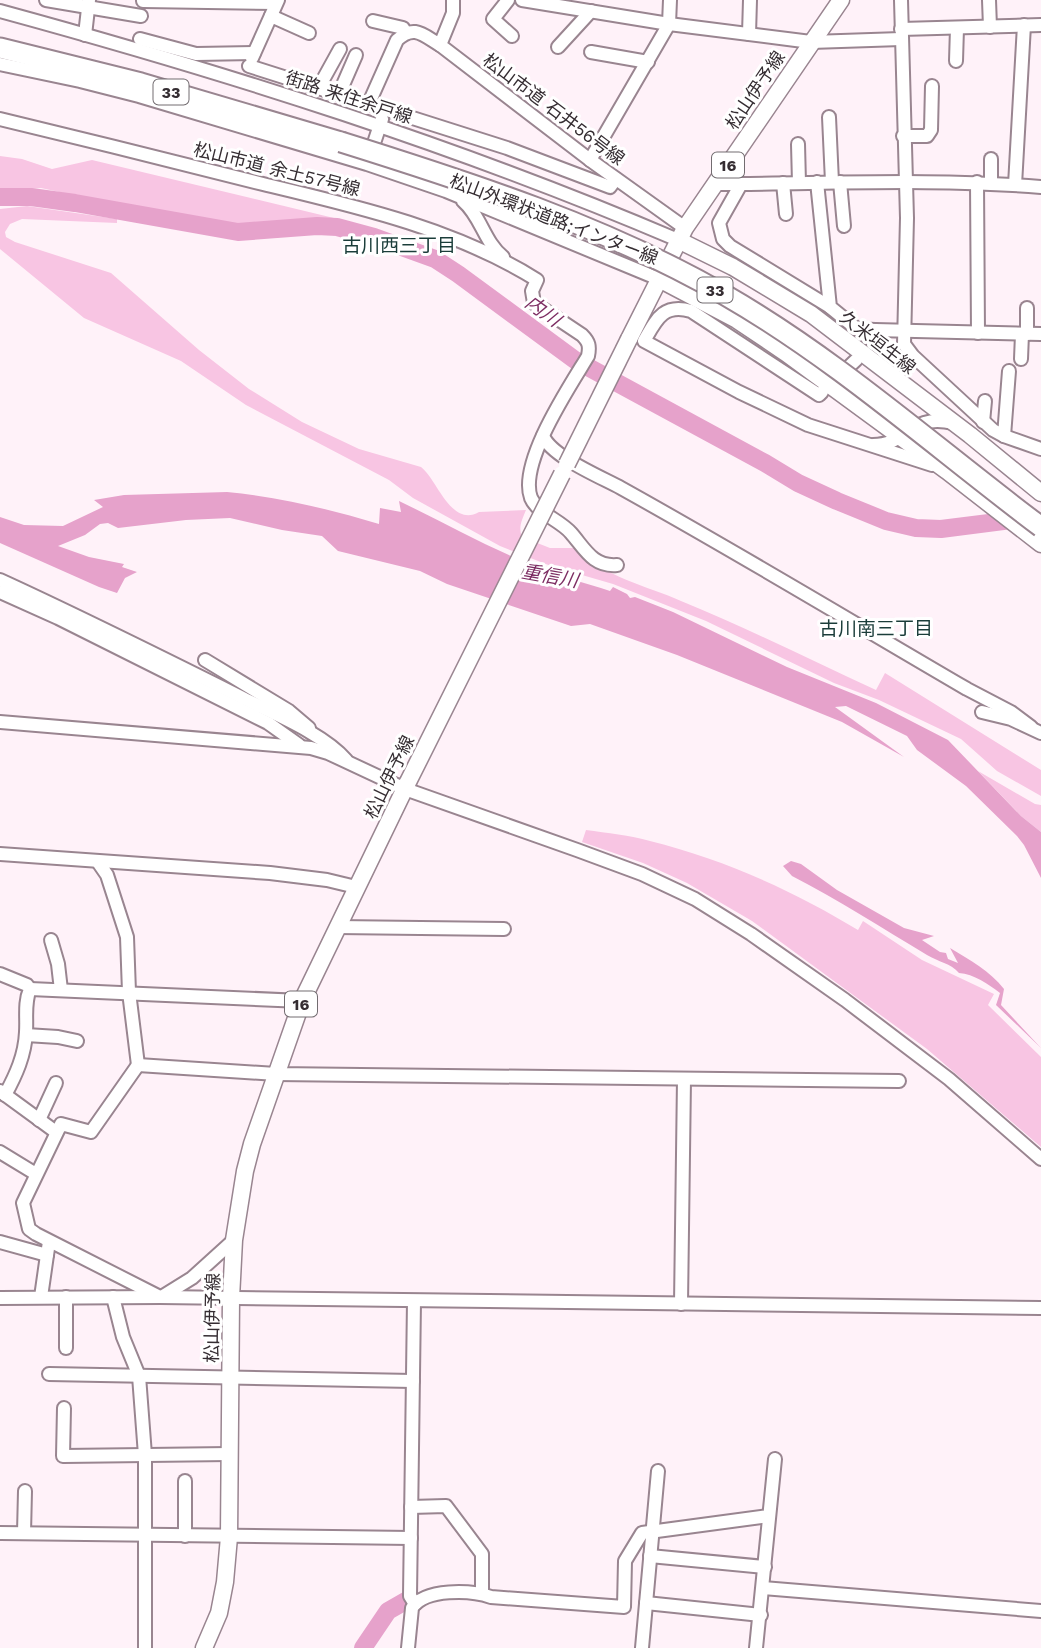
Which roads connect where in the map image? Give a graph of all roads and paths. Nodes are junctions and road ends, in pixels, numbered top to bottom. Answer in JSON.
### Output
{"nodes":[{"id":1,"x":1,"y":0,"type":"edge"},
{"id":2,"x":46,"y":0,"type":"edge"},
{"id":3,"x":453,"y":0,"type":"edge"},
{"id":4,"x":509,"y":0,"type":"edge"},
{"id":5,"x":522,"y":0,"type":"edge"},
{"id":6,"x":670,"y":0,"type":"edge"},
{"id":7,"x":750,"y":0,"type":"edge"},
{"id":8,"x":841,"y":0,"type":"edge"},
{"id":9,"x":901,"y":0,"type":"edge"},
{"id":10,"x":989,"y":0,"type":"edge"},
{"id":11,"x":143,"y":1,"type":"edge"},
{"id":12,"x":552,"y":2,"type":"edge"},
{"id":13,"x":89,"y":3,"type":"edge"},
{"id":14,"x":275,"y":6,"type":"edge"},
{"id":15,"x":0,"y":10,"type":"edge"},
{"id":16,"x":591,"y":11,"type":"junction"},
{"id":17,"x":141,"y":16,"type":"junction"},
{"id":18,"x":373,"y":21,"type":"dead end"},
{"id":19,"x":669,"y":24,"type":"junction"},
{"id":20,"x":1024,"y":25,"type":"junction"},
{"id":21,"x":1041,"y":25,"type":"edge"},
{"id":22,"x":957,"y":27,"type":"junction"},
{"id":23,"x":990,"y":27,"type":"junction"},
{"id":24,"x":309,"y":33,"type":"dead end"},
{"id":25,"x":405,"y":33,"type":"junction"},
{"id":26,"x":750,"y":34,"type":"junction"},
{"id":27,"x":901,"y":34,"type":"junction"},
{"id":28,"x":85,"y":35,"type":"junction"},
{"id":29,"x":512,"y":36,"type":"dead end"},
{"id":30,"x":811,"y":42,"type":"junction"},
{"id":31,"x":138,"y":44,"type":"junction"},
{"id":32,"x":440,"y":45,"type":"junction"},
{"id":33,"x":558,"y":47,"type":"dead end"},
{"id":34,"x":0,"y":48,"type":"edge"},
{"id":35,"x":591,"y":52,"type":"dead end"},
{"id":36,"x":252,"y":59,"type":"junction"},
{"id":37,"x":956,"y":61,"type":"dead end"},
{"id":38,"x":648,"y":62,"type":"junction"},
{"id":39,"x":0,"y":64,"type":"edge"},
{"id":40,"x":242,"y":81,"type":"junction"},
{"id":41,"x":932,"y":86,"type":"dead end"},
{"id":42,"x":319,"y":87,"type":"junction"},
{"id":43,"x":339,"y":94,"type":"junction"},
{"id":44,"x":369,"y":103,"type":"junction"},
{"id":45,"x":386,"y":109,"type":"junction"},
{"id":46,"x":829,"y":117,"type":"dead end"},
{"id":47,"x":0,"y":119,"type":"edge"},
{"id":48,"x":380,"y":125,"type":"junction"},
{"id":49,"x":903,"y":136,"type":"junction"},
{"id":50,"x":798,"y":144,"type":"dead end"},
{"id":51,"x":991,"y":159,"type":"dead end"},
{"id":52,"x":590,"y":160,"type":"junction"},
{"id":53,"x":367,"y":164,"type":"junction"},
{"id":54,"x":616,"y":178,"type":"junction"},
{"id":55,"x":905,"y":181,"type":"junction"},
{"id":56,"x":817,"y":182,"type":"junction"},
{"id":57,"x":836,"y":182,"type":"junction"},
{"id":58,"x":984,"y":182,"type":"junction"},
{"id":59,"x":783,"y":183,"type":"junction"},
{"id":60,"x":799,"y":183,"type":"junction"},
{"id":61,"x":715,"y":184,"type":"junction"},
{"id":62,"x":741,"y":184,"type":"junction"},
{"id":63,"x":1015,"y":185,"type":"junction"},
{"id":64,"x":1041,"y":187,"type":"edge"},
{"id":65,"x":446,"y":191,"type":"junction"},
{"id":66,"x":786,"y":214,"type":"dead end"},
{"id":67,"x":822,"y":219,"type":"junction"},
{"id":68,"x":806,"y":220,"type":"dead end"},
{"id":69,"x":844,"y":226,"type":"dead end"},
{"id":70,"x":682,"y":234,"type":"junction"},
{"id":71,"x":825,"y":254,"type":"junction"},
{"id":72,"x":810,"y":256,"type":"dead end"},
{"id":73,"x":514,"y":266,"type":"junction"},
{"id":74,"x":659,"y":279,"type":"junction"},
{"id":75,"x":830,"y":307,"type":"junction"},
{"id":76,"x":1027,"y":308,"type":"dead end"},
{"id":77,"x":875,"y":330,"type":"junction"},
{"id":78,"x":903,"y":331,"type":"junction"},
{"id":79,"x":978,"y":333,"type":"junction"},
{"id":80,"x":1025,"y":334,"type":"junction"},
{"id":81,"x":1041,"y":334,"type":"edge"},
{"id":82,"x":873,"y":344,"type":"dead end"},
{"id":83,"x":1021,"y":359,"type":"dead end"},
{"id":84,"x":856,"y":360,"type":"dead end"},
{"id":85,"x":1009,"y":371,"type":"dead end"},
{"id":86,"x":835,"y":379,"type":"dead end"},
{"id":87,"x":822,"y":392,"type":"dead end"},
{"id":88,"x":985,"y":401,"type":"dead end"},
{"id":89,"x":983,"y":422,"type":"junction"},
{"id":90,"x":953,"y":423,"type":"junction"},
{"id":91,"x":542,"y":436,"type":"junction"},
{"id":92,"x":1004,"y":436,"type":"junction"},
{"id":93,"x":899,"y":437,"type":"junction"},
{"id":94,"x":866,"y":445,"type":"junction"},
{"id":95,"x":1041,"y":449,"type":"edge"},
{"id":96,"x":947,"y":471,"type":"junction"},
{"id":97,"x":1041,"y":493,"type":"edge"},
{"id":98,"x":1041,"y":527,"type":"edge"},
{"id":99,"x":1041,"y":544,"type":"edge"},
{"id":100,"x":617,"y":565,"type":"dead end"},
{"id":101,"x":0,"y":580,"type":"edge"},
{"id":102,"x":0,"y":592,"type":"edge"},
{"id":103,"x":205,"y":660,"type":"dead end"},
{"id":104,"x":982,"y":712,"type":"dead end"},
{"id":105,"x":0,"y":722,"type":"edge"},
{"id":106,"x":1036,"y":730,"type":"edge"},
{"id":107,"x":312,"y":735,"type":"junction"},
{"id":108,"x":302,"y":747,"type":"junction"},
{"id":109,"x":348,"y":762,"type":"junction"},
{"id":110,"x":406,"y":786,"type":"junction"},
{"id":111,"x":0,"y":854,"type":"edge"},
{"id":112,"x":98,"y":862,"type":"junction"},
{"id":113,"x":356,"y":887,"type":"junction"},
{"id":114,"x":337,"y":927,"type":"junction"},
{"id":115,"x":504,"y":929,"type":"dead end"},
{"id":116,"x":51,"y":940,"type":"dead end"},
{"id":117,"x":0,"y":974,"type":"edge"},
{"id":118,"x":30,"y":989,"type":"junction"},
{"id":119,"x":61,"y":990,"type":"junction"},
{"id":120,"x":129,"y":992,"type":"junction"},
{"id":121,"x":302,"y":1001,"type":"junction"},
{"id":122,"x":26,"y":1035,"type":"junction"},
{"id":123,"x":77,"y":1041,"type":"dead end"},
{"id":124,"x":138,"y":1065,"type":"junction"},
{"id":125,"x":276,"y":1074,"type":"junction"},
{"id":126,"x":684,"y":1079,"type":"junction"},
{"id":127,"x":899,"y":1081,"type":"dead end"},
{"id":128,"x":56,"y":1083,"type":"dead end"},
{"id":129,"x":3,"y":1093,"type":"edge"},
{"id":130,"x":39,"y":1120,"type":"junction"},
{"id":131,"x":56,"y":1132,"type":"junction"},
{"id":132,"x":0,"y":1152,"type":"edge"},
{"id":133,"x":1041,"y":1159,"type":"edge"},
{"id":134,"x":36,"y":1174,"type":"junction"},
{"id":135,"x":234,"y":1240,"type":"junction"},
{"id":136,"x":0,"y":1241,"type":"edge"},
{"id":137,"x":48,"y":1249,"type":"junction"},
{"id":138,"x":41,"y":1297,"type":"junction"},
{"id":139,"x":66,"y":1297,"type":"junction"},
{"id":140,"x":113,"y":1297,"type":"junction"},
{"id":141,"x":160,"y":1297,"type":"junction"},
{"id":142,"x":0,"y":1298,"type":"edge"},
{"id":143,"x":231,"y":1298,"type":"junction"},
{"id":144,"x":414,"y":1301,"type":"junction"},
{"id":145,"x":681,"y":1304,"type":"junction"},
{"id":146,"x":1041,"y":1308,"type":"edge"},
{"id":147,"x":66,"y":1348,"type":"dead end"},
{"id":148,"x":50,"y":1374,"type":"dead end"},
{"id":149,"x":139,"y":1376,"type":"junction"},
{"id":150,"x":230,"y":1378,"type":"junction"},
{"id":151,"x":413,"y":1381,"type":"junction"},
{"id":152,"x":64,"y":1408,"type":"dead end"},
{"id":153,"x":230,"y":1454,"type":"junction"},
{"id":154,"x":145,"y":1455,"type":"junction"},
{"id":155,"x":775,"y":1459,"type":"dead end"},
{"id":156,"x":658,"y":1471,"type":"dead end"},
{"id":157,"x":185,"y":1481,"type":"dead end"},
{"id":158,"x":25,"y":1491,"type":"dead end"},
{"id":159,"x":411,"y":1507,"type":"junction"},
{"id":160,"x":769,"y":1516,"type":"junction"},
{"id":161,"x":652,"y":1531,"type":"junction"},
{"id":162,"x":0,"y":1533,"type":"edge"},
{"id":163,"x":24,"y":1533,"type":"junction"},
{"id":164,"x":144,"y":1535,"type":"junction"},
{"id":165,"x":185,"y":1536,"type":"junction"},
{"id":166,"x":229,"y":1537,"type":"junction"},
{"id":167,"x":411,"y":1538,"type":"junction"},
{"id":168,"x":650,"y":1556,"type":"junction"},
{"id":169,"x":765,"y":1567,"type":"junction"},
{"id":170,"x":763,"y":1588,"type":"junction"},
{"id":171,"x":482,"y":1594,"type":"junction"},
{"id":172,"x":646,"y":1603,"type":"junction"},
{"id":173,"x":415,"y":1604,"type":"junction"},
{"id":174,"x":1041,"y":1611,"type":"edge"},
{"id":175,"x":761,"y":1615,"type":"junction"},
{"id":176,"x":145,"y":1648,"type":"edge"},
{"id":177,"x":204,"y":1648,"type":"edge"},
{"id":178,"x":408,"y":1648,"type":"edge"},
{"id":179,"x":642,"y":1648,"type":"edge"},
{"id":180,"x":757,"y":1648,"type":"edge"}],
"edges":[{"from":1,"to":15,"type":"street"},
{"from":2,"to":13,"type":"street"},
{"from":3,"to":32,"type":"street"},
{"from":4,"to":29,"type":"street"},
{"from":5,"to":12,"type":"street"},
{"from":6,"to":19,"type":"street"},
{"from":7,"to":26,"type":"street"},
{"from":8,"to":30,"type":"main road","name":"松山伊予線","number":"16"},
{"from":9,"to":27,"type":"street"},
{"from":10,"to":23,"type":"street"},
{"from":11,"to":14,"type":"street"},
{"from":11,"to":17,"type":"street"},
{"from":12,"to":16,"type":"street"},
{"from":13,"to":17,"type":"street"},
{"from":13,"to":28,"type":"street"},
{"from":14,"to":24,"type":"street"},
{"from":14,"to":36,"type":"street"},
{"from":15,"to":28,"type":"street","name":"街路 来住余戸線"},
{"from":16,"to":19,"type":"street"},
{"from":16,"to":33,"type":"street"},
{"from":17,"to":31,"type":"street"},
{"from":18,"to":25,"type":"street","name":"松山市道 石井56号線"},
{"from":19,"to":26,"type":"street"},
{"from":19,"to":38,"type":"street"},
{"from":20,"to":21,"type":"street"},
{"from":20,"to":23,"type":"street"},
{"from":20,"to":63,"type":"street"},
{"from":22,"to":23,"type":"street"},
{"from":22,"to":27,"type":"street"},
{"from":22,"to":37,"type":"street"},
{"from":25,"to":32,"type":"street","name":"松山市道 石井56号線"},
{"from":25,"to":44,"type":"street"},
{"from":26,"to":30,"type":"street"},
{"from":27,"to":30,"type":"street"},
{"from":27,"to":49,"type":"street"},
{"from":28,"to":31,"type":"street","name":"街路 来住余戸線"},
{"from":30,"to":61,"type":"main road","name":"松山伊予線","number":"16"},
{"from":31,"to":36,"type":"street"},
{"from":31,"to":40,"type":"street","name":"街路 来住余戸線"},
{"from":32,"to":52,"type":"street","name":"松山市道 石井56号線"},
{"from":34,"to":98,"type":"highway","name":"松山外環状道路;インター線","number":"33","bridge":true},
{"from":35,"to":38,"type":"street"},
{"from":36,"to":40,"type":"street"},
{"from":36,"to":42,"type":"street"},
{"from":38,"to":52,"type":"street"},
{"from":39,"to":53,"type":"street"},
{"from":40,"to":48,"type":"street","name":"街路 来住余戸線"},
{"from":41,"to":49,"type":"street"},
{"from":42,"to":43,"type":"street"},
{"from":42,"to":43,"type":"street"},
{"from":43,"to":44,"type":"street"},
{"from":44,"to":45,"type":"street"},
{"from":45,"to":48,"type":"street"},
{"from":45,"to":54,"type":"street"},
{"from":46,"to":57,"type":"street"},
{"from":47,"to":73,"type":"street","name":"松山市道 余土57号線"},
{"from":48,"to":53,"type":"street"},
{"from":48,"to":70,"type":"street","name":"街路 来住余戸線"},
{"from":49,"to":55,"type":"street"},
{"from":50,"to":60,"type":"street"},
{"from":51,"to":58,"type":"street"},
{"from":52,"to":54,"type":"street","name":"松山市道 石井56号線"},
{"from":53,"to":65,"type":"street"},
{"from":54,"to":70,"type":"street","name":"松山市道 石井56号線"},
{"from":55,"to":57,"type":"street"},
{"from":55,"to":58,"type":"street"},
{"from":55,"to":78,"type":"street"},
{"from":56,"to":57,"type":"street"},
{"from":56,"to":60,"type":"street"},
{"from":56,"to":67,"type":"street"},
{"from":57,"to":69,"type":"street"},
{"from":58,"to":63,"type":"street"},
{"from":58,"to":79,"type":"street"},
{"from":59,"to":60,"type":"street"},
{"from":59,"to":62,"type":"street"},
{"from":59,"to":66,"type":"street"},
{"from":61,"to":62,"type":"street"},
{"from":61,"to":70,"type":"main road","name":"松山伊予線","number":"16"},
{"from":62,"to":75,"type":"street"},
{"from":63,"to":64,"type":"street"},
{"from":65,"to":73,"type":"street"},
{"from":65,"to":74,"type":"street"},
{"from":67,"to":68,"type":"street"},
{"from":67,"to":71,"type":"street"},
{"from":70,"to":74,"type":"main road","name":"松山伊予線","number":"16"},
{"from":70,"to":90,"type":"main road","name":"久米垣生線"},
{"from":71,"to":72,"type":"street"},
{"from":71,"to":75,"type":"street"},
{"from":73,"to":91,"type":"street","name":"松山市道 余土57号線"},
{"from":74,"to":93,"type":"main road"},
{"from":74,"to":110,"type":"main road","name":"松山伊予線","number":"16","bridge":true},
{"from":75,"to":77,"type":"street"},
{"from":76,"to":80,"type":"street"},
{"from":77,"to":78,"type":"street"},
{"from":77,"to":82,"type":"street"},
{"from":78,"to":79,"type":"street"},
{"from":78,"to":89,"type":"street"},
{"from":79,"to":80,"type":"street"},
{"from":80,"to":81,"type":"street"},
{"from":80,"to":83,"type":"street"},
{"from":84,"to":86,"type":"street"},
{"from":85,"to":92,"type":"street"},
{"from":87,"to":94,"type":"street"},
{"from":88,"to":89,"type":"street"},
{"from":89,"to":92,"type":"street"},
{"from":90,"to":93,"type":"street"},
{"from":90,"to":97,"type":"main road","name":"久米垣生線"},
{"from":91,"to":100,"type":"street"},
{"from":91,"to":106,"type":"street"},
{"from":92,"to":95,"type":"street"},
{"from":93,"to":94,"type":"street"},
{"from":93,"to":96,"type":"main road"},
{"from":94,"to":96,"type":"street"},
{"from":96,"to":99,"type":"main road"},
{"from":101,"to":107,"type":"street"},
{"from":102,"to":108,"type":"street"},
{"from":103,"to":107,"type":"street"},
{"from":104,"to":106,"type":"street"},
{"from":105,"to":108,"type":"street"},
{"from":107,"to":109,"type":"street"},
{"from":108,"to":109,"type":"street"},
{"from":109,"to":110,"type":"street"},
{"from":110,"to":113,"type":"main road","name":"松山伊予線","number":"16"},
{"from":110,"to":133,"type":"street"},
{"from":111,"to":112,"type":"street"},
{"from":112,"to":113,"type":"street"},
{"from":112,"to":120,"type":"street"},
{"from":113,"to":114,"type":"main road","name":"松山伊予線","number":"16"},
{"from":114,"to":115,"type":"street"},
{"from":114,"to":121,"type":"main road","name":"松山伊予線","number":"16"},
{"from":116,"to":119,"type":"street"},
{"from":117,"to":118,"type":"street"},
{"from":118,"to":119,"type":"street"},
{"from":118,"to":122,"type":"street"},
{"from":119,"to":120,"type":"street"},
{"from":120,"to":121,"type":"street"},
{"from":120,"to":124,"type":"street"},
{"from":121,"to":125,"type":"main road","name":"松山伊予線","number":"16"},
{"from":122,"to":123,"type":"street"},
{"from":122,"to":129,"type":"street"},
{"from":124,"to":125,"type":"street"},
{"from":124,"to":131,"type":"street"},
{"from":125,"to":126,"type":"street"},
{"from":125,"to":135,"type":"main road","name":"松山伊予線","number":"16"},
{"from":126,"to":127,"type":"street"},
{"from":126,"to":145,"type":"street"},
{"from":128,"to":130,"type":"street"},
{"from":129,"to":130,"type":"street"},
{"from":130,"to":131,"type":"street"},
{"from":131,"to":134,"type":"street"},
{"from":132,"to":134,"type":"street"},
{"from":134,"to":137,"type":"street"},
{"from":135,"to":141,"type":"street"},
{"from":135,"to":143,"type":"main road","name":"松山伊予線","number":"16"},
{"from":136,"to":137,"type":"street"},
{"from":137,"to":138,"type":"street"},
{"from":137,"to":141,"type":"street"},
{"from":138,"to":139,"type":"street"},
{"from":138,"to":142,"type":"street"},
{"from":139,"to":140,"type":"street"},
{"from":139,"to":147,"type":"street"},
{"from":140,"to":141,"type":"street"},
{"from":140,"to":149,"type":"street"},
{"from":141,"to":143,"type":"street"},
{"from":143,"to":144,"type":"street"},
{"from":143,"to":150,"type":"main road","name":"松山伊予線","number":"16"},
{"from":144,"to":145,"type":"street"},
{"from":144,"to":151,"type":"street"},
{"from":145,"to":146,"type":"street"},
{"from":148,"to":149,"type":"street"},
{"from":149,"to":150,"type":"street"},
{"from":149,"to":154,"type":"street"},
{"from":150,"to":151,"type":"street"},
{"from":150,"to":153,"type":"main road","name":"松山伊予線","number":"16"},
{"from":151,"to":159,"type":"street"},
{"from":152,"to":154,"type":"street"},
{"from":153,"to":154,"type":"street"},
{"from":153,"to":166,"type":"main road","name":"松山伊予線","number":"16"},
{"from":154,"to":164,"type":"street"},
{"from":155,"to":160,"type":"street"},
{"from":156,"to":161,"type":"street"},
{"from":157,"to":165,"type":"street"},
{"from":158,"to":163,"type":"street"},
{"from":159,"to":167,"type":"street"},
{"from":159,"to":171,"type":"street"},
{"from":160,"to":161,"type":"street"},
{"from":160,"to":169,"type":"street"},
{"from":161,"to":168,"type":"street"},
{"from":161,"to":171,"type":"street"},
{"from":162,"to":163,"type":"street"},
{"from":163,"to":164,"type":"street"},
{"from":164,"to":165,"type":"street"},
{"from":164,"to":176,"type":"street"},
{"from":165,"to":166,"type":"street"},
{"from":166,"to":167,"type":"street"},
{"from":166,"to":177,"type":"main road","name":"松山伊予線","number":"16"},
{"from":167,"to":173,"type":"street"},
{"from":168,"to":169,"type":"street"},
{"from":168,"to":172,"type":"street"},
{"from":169,"to":170,"type":"street"},
{"from":170,"to":174,"type":"street"},
{"from":170,"to":175,"type":"street"},
{"from":171,"to":173,"type":"street"},
{"from":172,"to":175,"type":"street"},
{"from":172,"to":179,"type":"street"},
{"from":173,"to":178,"type":"street"},
{"from":175,"to":180,"type":"street"}]}
